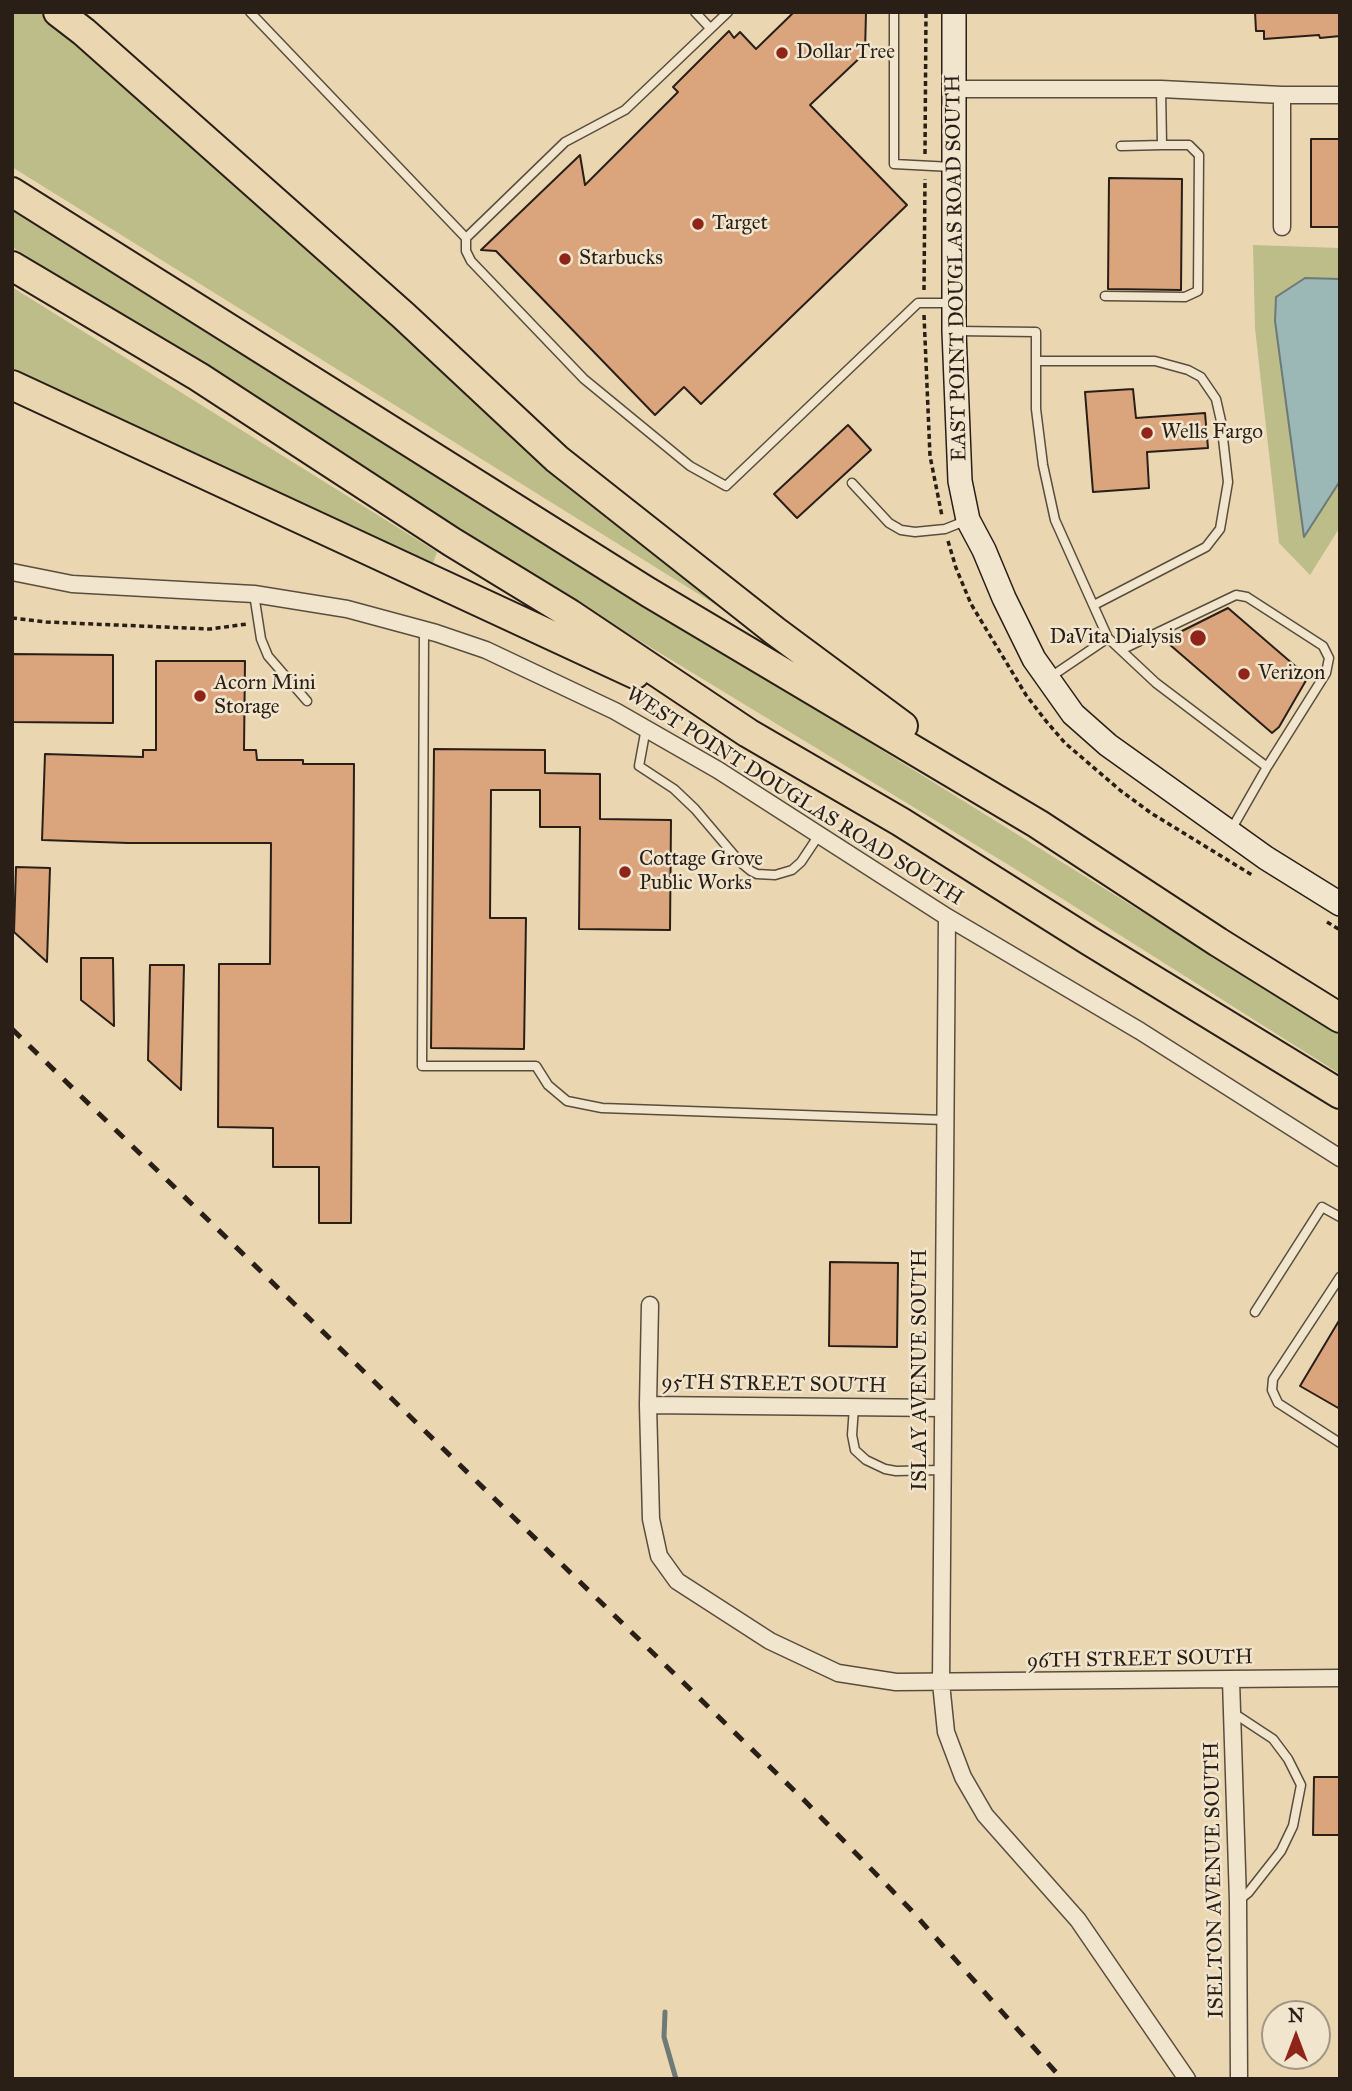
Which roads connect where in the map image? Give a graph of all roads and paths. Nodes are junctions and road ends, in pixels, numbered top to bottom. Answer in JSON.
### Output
{"nodes":[{"id":1,"x":58,"y":12,"type":"edge"},
{"id":2,"x":250,"y":12,"type":"edge"},
{"id":3,"x":695,"y":12,"type":"edge"},
{"id":4,"x":727,"y":12,"type":"edge"},
{"id":5,"x":894,"y":12,"type":"edge"},
{"id":6,"x":926,"y":12,"type":"edge"},
{"id":7,"x":954,"y":12,"type":"edge"},
{"id":8,"x":77,"y":22,"type":"edge"},
{"id":9,"x":710,"y":28,"type":"junction"},
{"id":10,"x":954,"y":89,"type":"junction"},
{"id":11,"x":1161,"y":89,"type":"junction"},
{"id":12,"x":1282,"y":95,"type":"junction"},
{"id":13,"x":1340,"y":95,"type":"edge"},
{"id":14,"x":1162,"y":145,"type":"junction"},
{"id":15,"x":1121,"y":146,"type":"dead end"},
{"id":16,"x":925,"y":166,"type":"junction"},
{"id":17,"x":954,"y":167,"type":"junction"},
{"id":18,"x":12,"y":192,"type":"edge"},
{"id":19,"x":1282,"y":227,"type":"dead end"},
{"id":20,"x":466,"y":238,"type":"junction"},
{"id":21,"x":12,"y":266,"type":"edge"},
{"id":22,"x":1105,"y":296,"type":"dead end"},
{"id":23,"x":924,"y":303,"type":"junction"},
{"id":24,"x":954,"y":303,"type":"junction"},
{"id":25,"x":954,"y":331,"type":"junction"},
{"id":26,"x":1037,"y":361,"type":"junction"},
{"id":27,"x":12,"y":385,"type":"edge"},
{"id":28,"x":852,"y":483,"type":"dead end"},
{"id":29,"x":968,"y":520,"type":"junction"},
{"id":30,"x":944,"y":528,"type":"junction"},
{"id":31,"x":12,"y":572,"type":"edge"},
{"id":32,"x":254,"y":594,"type":"junction"},
{"id":33,"x":1094,"y":605,"type":"junction"},
{"id":34,"x":12,"y":618,"type":"edge"},
{"id":35,"x":257,"y":622,"type":"junction"},
{"id":36,"x":424,"y":630,"type":"junction"},
{"id":37,"x":1108,"y":638,"type":"junction"},
{"id":38,"x":1121,"y":650,"type":"junction"},
{"id":39,"x":1048,"y":679,"type":"junction"},
{"id":40,"x":675,"y":685,"type":"junction"},
{"id":41,"x":307,"y":701,"type":"dead end"},
{"id":42,"x":646,"y":728,"type":"junction"},
{"id":43,"x":1267,"y":767,"type":"junction"},
{"id":44,"x":1038,"y":824,"type":"junction"},
{"id":45,"x":1230,"y":832,"type":"junction"},
{"id":46,"x":819,"y":835,"type":"junction"},
{"id":47,"x":1257,"y":878,"type":"dead end"},
{"id":48,"x":1340,"y":904,"type":"edge"},
{"id":49,"x":1316,"y":915,"type":"dead end"},
{"id":50,"x":947,"y":917,"type":"junction"},
{"id":51,"x":1340,"y":930,"type":"edge"},
{"id":52,"x":1340,"y":1018,"type":"edge"},
{"id":53,"x":1340,"y":1094,"type":"edge"},
{"id":54,"x":945,"y":1120,"type":"junction"},
{"id":55,"x":1340,"y":1158,"type":"edge"},
{"id":56,"x":1340,"y":1217,"type":"edge"},
{"id":57,"x":1340,"y":1277,"type":"edge"},
{"id":58,"x":650,"y":1305,"type":"dead end"},
{"id":59,"x":1255,"y":1311,"type":"dead end"},
{"id":60,"x":648,"y":1405,"type":"junction"},
{"id":61,"x":854,"y":1407,"type":"junction"},
{"id":62,"x":942,"y":1408,"type":"junction"},
{"id":63,"x":1340,"y":1443,"type":"edge"},
{"id":64,"x":942,"y":1470,"type":"junction"},
{"id":65,"x":1340,"y":1678,"type":"edge"},
{"id":66,"x":1231,"y":1680,"type":"junction"},
{"id":67,"x":941,"y":1683,"type":"junction"},
{"id":68,"x":1232,"y":1712,"type":"junction"},
{"id":69,"x":1238,"y":1901,"type":"junction"},
{"id":70,"x":1187,"y":2079,"type":"edge"},
{"id":71,"x":1240,"y":2079,"type":"edge"}],
"edges":[{"from":1,"to":8,"type":"highway"},
{"from":2,"to":20,"type":"lane"},
{"from":3,"to":9,"type":"lane"},
{"from":4,"to":9,"type":"lane"},
{"from":5,"to":16,"type":"lane"},
{"from":6,"to":16,"type":"path"},
{"from":7,"to":10,"type":"street","name":"EAST POINT DOUGLAS ROAD SOUTH"},
{"from":8,"to":44,"type":"highway"},
{"from":9,"to":20,"type":"lane"},
{"from":10,"to":11,"type":"street"},
{"from":10,"to":17,"type":"street","name":"EAST POINT DOUGLAS ROAD SOUTH"},
{"from":11,"to":12,"type":"street"},
{"from":11,"to":14,"type":"lane"},
{"from":12,"to":13,"type":"street"},
{"from":12,"to":19,"type":"street"},
{"from":14,"to":15,"type":"lane"},
{"from":14,"to":22,"type":"lane"},
{"from":16,"to":17,"type":"lane"},
{"from":16,"to":23,"type":"path"},
{"from":17,"to":24,"type":"street","name":"EAST POINT DOUGLAS ROAD SOUTH"},
{"from":18,"to":44,"type":"highway"},
{"from":20,"to":23,"type":"lane"},
{"from":21,"to":40,"type":"highway"},
{"from":23,"to":24,"type":"lane"},
{"from":23,"to":30,"type":"path"},
{"from":24,"to":25,"type":"street","name":"EAST POINT DOUGLAS ROAD SOUTH"},
{"from":25,"to":26,"type":"lane"},
{"from":25,"to":29,"type":"street","name":"EAST POINT DOUGLAS ROAD SOUTH"},
{"from":26,"to":33,"type":"lane"},
{"from":26,"to":33,"type":"lane"},
{"from":27,"to":40,"type":"highway"},
{"from":28,"to":30,"type":"lane"},
{"from":29,"to":30,"type":"lane"},
{"from":29,"to":39,"type":"street","name":"EAST POINT DOUGLAS ROAD SOUTH"},
{"from":30,"to":47,"type":"path"},
{"from":31,"to":32,"type":"street","name":"WEST POINT DOUGLAS ROAD SOUTH"},
{"from":32,"to":35,"type":"lane"},
{"from":32,"to":36,"type":"street","name":"WEST POINT DOUGLAS ROAD SOUTH"},
{"from":33,"to":37,"type":"lane"},
{"from":34,"to":35,"type":"path"},
{"from":35,"to":41,"type":"lane"},
{"from":36,"to":42,"type":"street","name":"WEST POINT DOUGLAS ROAD SOUTH"},
{"from":36,"to":54,"type":"lane"},
{"from":37,"to":38,"type":"lane"},
{"from":37,"to":39,"type":"lane"},
{"from":38,"to":43,"type":"lane"},
{"from":38,"to":43,"type":"lane"},
{"from":39,"to":45,"type":"street","name":"EAST POINT DOUGLAS ROAD SOUTH"},
{"from":40,"to":53,"type":"highway"},
{"from":42,"to":46,"type":"street","name":"WEST POINT DOUGLAS ROAD SOUTH"},
{"from":42,"to":46,"type":"lane"},
{"from":43,"to":45,"type":"lane"},
{"from":44,"to":52,"type":"highway"},
{"from":45,"to":48,"type":"street","name":"EAST POINT DOUGLAS ROAD SOUTH"},
{"from":46,"to":50,"type":"street","name":"WEST POINT DOUGLAS ROAD SOUTH"},
{"from":49,"to":51,"type":"path"},
{"from":50,"to":54,"type":"street","name":"ISLAY AVENUE SOUTH"},
{"from":50,"to":55,"type":"street","name":"WEST POINT DOUGLAS ROAD SOUTH"},
{"from":54,"to":62,"type":"street","name":"ISLAY AVENUE SOUTH"},
{"from":56,"to":59,"type":"lane"},
{"from":57,"to":63,"type":"lane"},
{"from":58,"to":60,"type":"street"},
{"from":60,"to":61,"type":"street","name":"95TH STREET SOUTH"},
{"from":60,"to":67,"type":"street","name":"96TH STREET SOUTH"},
{"from":61,"to":62,"type":"street","name":"95TH STREET SOUTH"},
{"from":61,"to":64,"type":"lane"},
{"from":62,"to":64,"type":"street","name":"ISLAY AVENUE SOUTH"},
{"from":64,"to":67,"type":"street","name":"ISLAY AVENUE SOUTH"},
{"from":65,"to":66,"type":"street","name":"96TH STREET SOUTH"},
{"from":66,"to":67,"type":"street","name":"96TH STREET SOUTH"},
{"from":66,"to":68,"type":"street","name":"ISELTON AVENUE SOUTH"},
{"from":67,"to":70,"type":"street","name":"ISLAY AVENUE SOUTH"},
{"from":68,"to":69,"type":"street","name":"ISELTON AVENUE SOUTH"},
{"from":68,"to":69,"type":"lane"},
{"from":69,"to":71,"type":"street","name":"ISELTON AVENUE SOUTH"}]}
